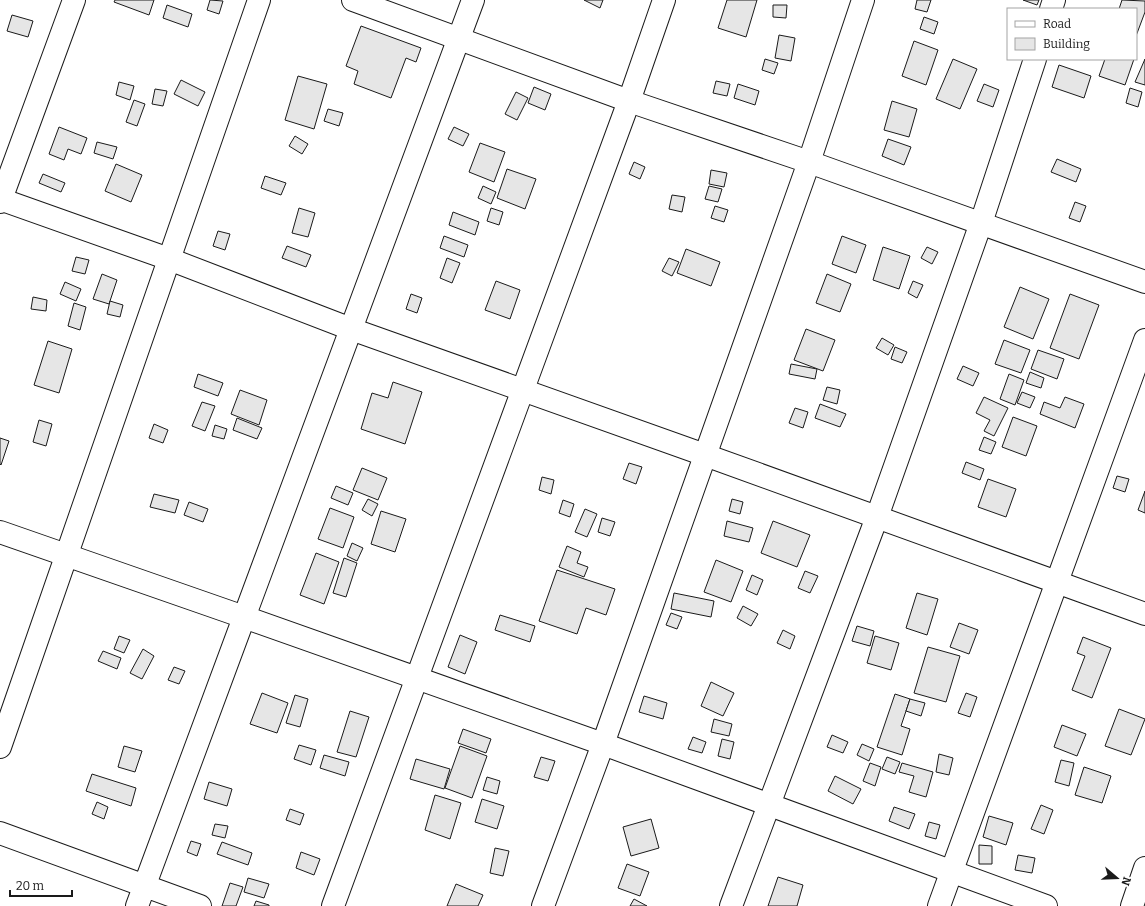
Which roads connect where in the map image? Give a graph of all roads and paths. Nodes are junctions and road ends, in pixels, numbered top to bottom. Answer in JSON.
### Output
{"nodes":[{"id":1,"x":74,"y":0,"type":"edge"},
{"id":2,"x":259,"y":0,"type":"edge"},
{"id":3,"x":353,"y":0,"type":"edge"},
{"id":4,"x":473,"y":0,"type":"edge"},
{"id":5,"x":664,"y":0,"type":"edge"},
{"id":6,"x":863,"y":0,"type":"edge"},
{"id":7,"x":459,"y":39,"type":"junction"},
{"id":8,"x":1035,"y":60,"type":"edge"},
{"id":9,"x":629,"y":101,"type":"junction"},
{"id":10,"x":809,"y":162,"type":"junction"},
{"id":11,"x":0,"y":200,"type":"edge"},
{"id":12,"x":981,"y":223,"type":"junction"},
{"id":13,"x":169,"y":259,"type":"junction"},
{"id":14,"x":1145,"y":282,"type":"edge"},
{"id":15,"x":351,"y":329,"type":"junction"},
{"id":16,"x":1145,"y":340,"type":"edge"},
{"id":17,"x":522,"y":390,"type":"junction"},
{"id":18,"x":705,"y":454,"type":"junction"},
{"id":19,"x":878,"y":517,"type":"junction"},
{"id":20,"x":0,"y":532,"type":"edge"},
{"id":21,"x":66,"y":555,"type":"junction"},
{"id":22,"x":1058,"y":582,"type":"junction"},
{"id":23,"x":1145,"y":614,"type":"edge"},
{"id":24,"x":244,"y":617,"type":"junction"},
{"id":25,"x":417,"y":678,"type":"junction"},
{"id":26,"x":603,"y":744,"type":"junction"},
{"id":27,"x":0,"y":747,"type":"edge"},
{"id":28,"x":770,"y":805,"type":"junction"},
{"id":29,"x":0,"y":833,"type":"edge"},
{"id":30,"x":1145,"y":868,"type":"edge"},
{"id":31,"x":951,"y":871,"type":"junction"},
{"id":32,"x":144,"y":886,"type":"junction"},
{"id":33,"x":137,"y":906,"type":"edge"},
{"id":34,"x":200,"y":906,"type":"edge"},
{"id":35,"x":333,"y":906,"type":"edge"},
{"id":36,"x":543,"y":906,"type":"edge"},
{"id":37,"x":731,"y":906,"type":"edge"},
{"id":38,"x":939,"y":906,"type":"edge"},
{"id":39,"x":1046,"y":906,"type":"edge"},
{"id":40,"x":1132,"y":906,"type":"edge"}],
"edges":[{"from":1,"to":11,"type":"street"},
{"from":2,"to":13,"type":"street"},
{"from":3,"to":7,"type":"street"},
{"from":4,"to":7,"type":"street"},
{"from":5,"to":9,"type":"street"},
{"from":6,"to":10,"type":"street"},
{"from":7,"to":9,"type":"street"},
{"from":7,"to":15,"type":"street"},
{"from":8,"to":12,"type":"street"},
{"from":9,"to":10,"type":"street"},
{"from":9,"to":17,"type":"street"},
{"from":10,"to":12,"type":"street"},
{"from":10,"to":18,"type":"street"},
{"from":11,"to":13,"type":"street"},
{"from":12,"to":14,"type":"street"},
{"from":12,"to":19,"type":"street"},
{"from":13,"to":15,"type":"street"},
{"from":13,"to":21,"type":"street"},
{"from":15,"to":17,"type":"street"},
{"from":15,"to":24,"type":"street"},
{"from":16,"to":22,"type":"street"},
{"from":17,"to":18,"type":"street"},
{"from":17,"to":25,"type":"street"},
{"from":18,"to":19,"type":"street"},
{"from":18,"to":26,"type":"street"},
{"from":19,"to":22,"type":"street"},
{"from":19,"to":28,"type":"street"},
{"from":20,"to":21,"type":"street"},
{"from":21,"to":24,"type":"street"},
{"from":21,"to":27,"type":"street"},
{"from":22,"to":23,"type":"street"},
{"from":22,"to":31,"type":"street"},
{"from":24,"to":25,"type":"street"},
{"from":24,"to":32,"type":"street"},
{"from":25,"to":26,"type":"street"},
{"from":25,"to":35,"type":"street"},
{"from":26,"to":28,"type":"street"},
{"from":26,"to":36,"type":"street"},
{"from":28,"to":31,"type":"street"},
{"from":28,"to":37,"type":"street"},
{"from":29,"to":32,"type":"street"},
{"from":30,"to":40,"type":"street"},
{"from":31,"to":38,"type":"street"},
{"from":31,"to":39,"type":"street"},
{"from":32,"to":33,"type":"street"},
{"from":32,"to":34,"type":"street"}]}
